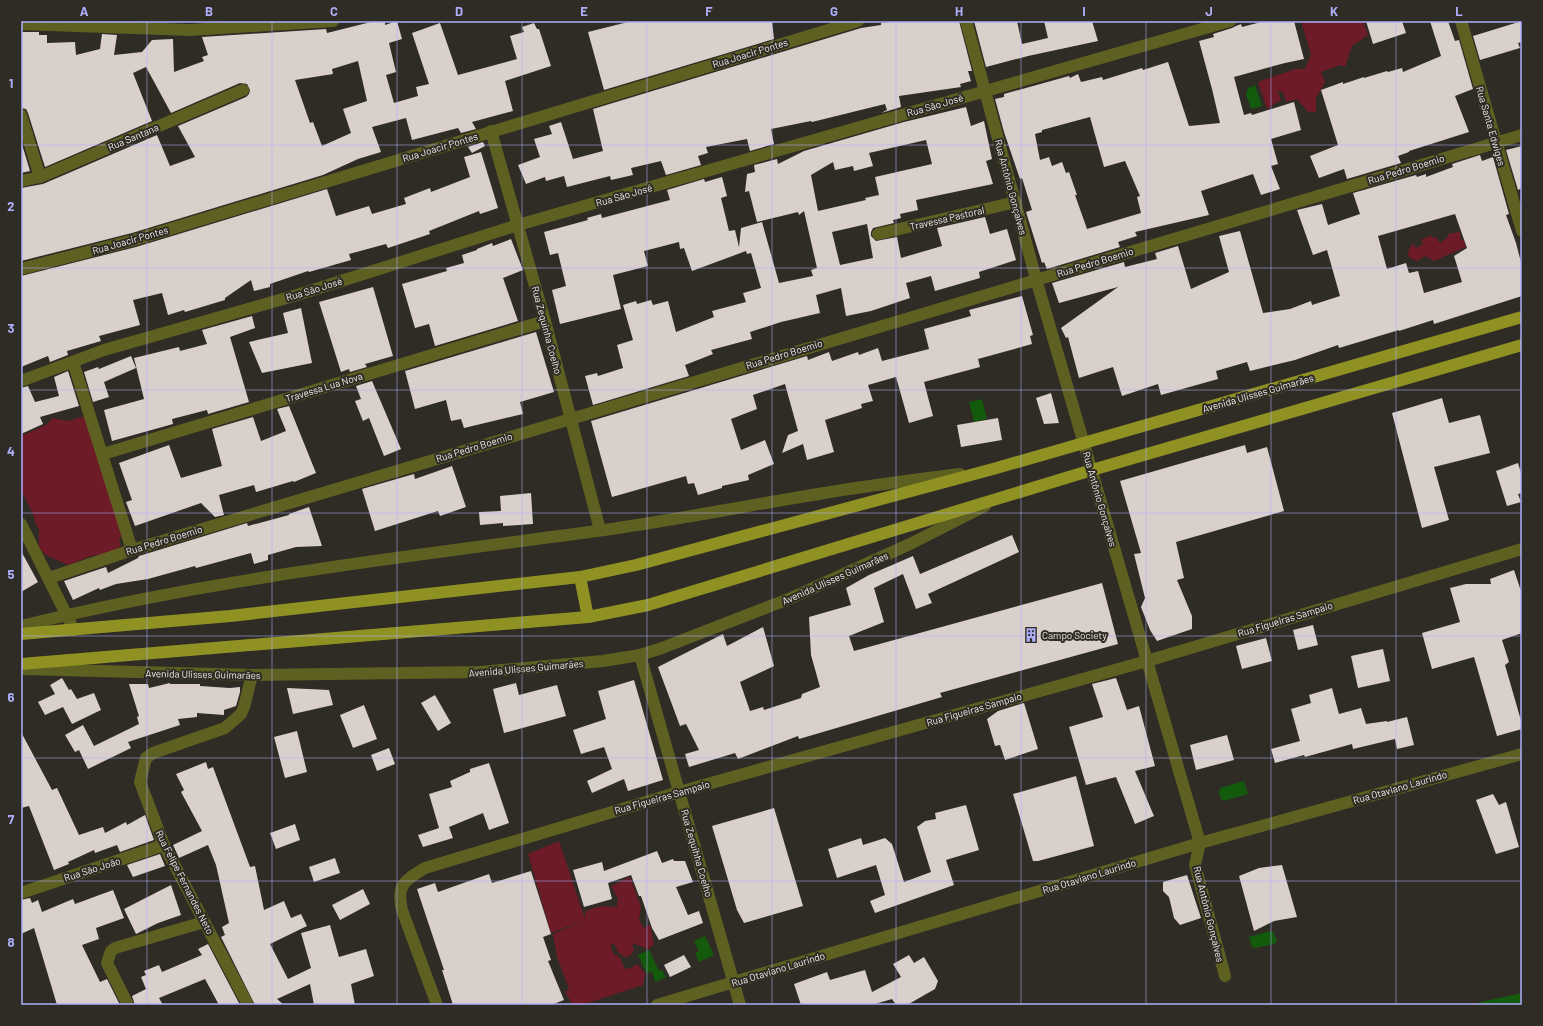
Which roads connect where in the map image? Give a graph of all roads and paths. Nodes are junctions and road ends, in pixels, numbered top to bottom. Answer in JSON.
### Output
{"nodes":[{"id":1,"x":858,"y":21,"type":"edge"},
{"id":2,"x":966,"y":21,"type":"edge"},
{"id":3,"x":1230,"y":21,"type":"edge"},
{"id":4,"x":1461,"y":21,"type":"edge"},
{"id":5,"x":330,"y":22,"type":"edge"},
{"id":6,"x":21,"y":24,"type":"edge"},
{"id":7,"x":243,"y":90,"type":"dead end"},
{"id":8,"x":985,"y":91,"type":"junction"},
{"id":9,"x":21,"y":115,"type":"edge"},
{"id":10,"x":491,"y":131,"type":"junction"},
{"id":11,"x":1522,"y":135,"type":"edge"},
{"id":12,"x":1496,"y":142,"type":"junction"},
{"id":13,"x":40,"y":176,"type":"junction"},
{"id":14,"x":21,"y":181,"type":"edge"},
{"id":15,"x":1016,"y":202,"type":"junction"},
{"id":16,"x":518,"y":225,"type":"junction"},
{"id":17,"x":1522,"y":231,"type":"edge"},
{"id":18,"x":878,"y":234,"type":"dead end"},
{"id":19,"x":21,"y":269,"type":"edge"},
{"id":20,"x":1036,"y":279,"type":"junction"},
{"id":21,"x":1522,"y":317,"type":"edge"},
{"id":22,"x":545,"y":321,"type":"junction"},
{"id":23,"x":1522,"y":345,"type":"edge"},
{"id":24,"x":73,"y":362,"type":"junction"},
{"id":25,"x":21,"y":381,"type":"edge"},
{"id":26,"x":571,"y":418,"type":"junction"},
{"id":27,"x":1084,"y":442,"type":"junction"},
{"id":28,"x":103,"y":454,"type":"junction"},
{"id":29,"x":993,"y":469,"type":"junction"},
{"id":30,"x":1092,"y":470,"type":"junction"},
{"id":31,"x":999,"y":499,"type":"junction"},
{"id":32,"x":21,"y":524,"type":"edge"},
{"id":33,"x":600,"y":530,"type":"junction"},
{"id":34,"x":1522,"y":549,"type":"edge"},
{"id":35,"x":132,"y":550,"type":"junction"},
{"id":36,"x":580,"y":577,"type":"junction"},
{"id":37,"x":49,"y":578,"type":"junction"},
{"id":38,"x":66,"y":615,"type":"junction"},
{"id":39,"x":588,"y":617,"type":"junction"},
{"id":40,"x":21,"y":626,"type":"edge"},
{"id":41,"x":74,"y":630,"type":"junction"},
{"id":42,"x":21,"y":634,"type":"edge"},
{"id":43,"x":640,"y":655,"type":"junction"},
{"id":44,"x":1147,"y":661,"type":"junction"},
{"id":45,"x":21,"y":664,"type":"edge"},
{"id":46,"x":21,"y":669,"type":"edge"},
{"id":47,"x":252,"y":675,"type":"junction"},
{"id":48,"x":1522,"y":754,"type":"edge"},
{"id":49,"x":679,"y":792,"type":"junction"},
{"id":50,"x":1200,"y":843,"type":"junction"},
{"id":51,"x":164,"y":845,"type":"junction"},
{"id":52,"x":21,"y":893,"type":"edge"},
{"id":53,"x":204,"y":922,"type":"junction"},
{"id":54,"x":1226,"y":976,"type":"dead end"},
{"id":55,"x":734,"y":982,"type":"junction"},
{"id":56,"x":128,"y":1005,"type":"edge"},
{"id":57,"x":248,"y":1005,"type":"edge"},
{"id":58,"x":437,"y":1005,"type":"edge"},
{"id":59,"x":657,"y":1005,"type":"edge"},
{"id":60,"x":740,"y":1005,"type":"edge"}],
"edges":[{"from":1,"to":10,"type":"street","name":"Rua Joacir Pontes"},
{"from":2,"to":8,"type":"street","name":"Rua Antônio Gonçalves"},
{"from":3,"to":8,"type":"street","name":"Rua São José"},
{"from":4,"to":12,"type":"street","name":"Rua Santa Edwiges"},
{"from":5,"to":6,"type":"street"},
{"from":7,"to":13,"type":"street","name":"Rua Santana"},
{"from":8,"to":15,"type":"street","name":"Rua Antônio Gonçalves"},
{"from":8,"to":16,"type":"street","name":"Rua São José"},
{"from":9,"to":13,"type":"street"},
{"from":10,"to":16,"type":"street","name":"Rua Zequinha Coelho"},
{"from":10,"to":19,"type":"street","name":"Rua Joacir Pontes"},
{"from":11,"to":12,"type":"street","name":"Rua Pedro Boemio"},
{"from":12,"to":17,"type":"street","name":"Rua Santa Edwiges"},
{"from":12,"to":20,"type":"street","name":"Rua Pedro Boemio"},
{"from":13,"to":14,"type":"street","name":"Rua Santana"},
{"from":15,"to":18,"type":"street","name":"Travessa Pastoral"},
{"from":15,"to":20,"type":"street","name":"Rua Antônio Gonçalves"},
{"from":16,"to":22,"type":"street","name":"Rua Zequinha Coelho"},
{"from":16,"to":24,"type":"street","name":"Rua São José"},
{"from":20,"to":26,"type":"street","name":"Rua Pedro Boemio"},
{"from":20,"to":27,"type":"street","name":"Rua Antônio Gonçalves"},
{"from":21,"to":27,"type":"main road","name":"Avenida Ulisses Guimarães"},
{"from":22,"to":26,"type":"street","name":"Rua Zequinha Coelho"},
{"from":22,"to":28,"type":"street","name":"Travessa Lua Nova"},
{"from":23,"to":30,"type":"main road","name":"Avenida Ulisses Guimarães"},
{"from":24,"to":25,"type":"street","name":"Rua São José"},
{"from":24,"to":28,"type":"street"},
{"from":26,"to":33,"type":"street","name":"Rua Zequinha Coelho"},
{"from":26,"to":35,"type":"street","name":"Rua Pedro Boemio"},
{"from":27,"to":29,"type":"main road","name":"Avenida Ulisses Guimarães"},
{"from":27,"to":30,"type":"street","name":"Rua Antônio Gonçalves"},
{"from":28,"to":35,"type":"street"},
{"from":29,"to":33,"type":"street","name":"Avenida Ulisses Guimarães"},
{"from":29,"to":36,"type":"main road","name":"Avenida Ulisses Guimarães"},
{"from":30,"to":31,"type":"main road","name":"Avenida Ulisses Guimarães"},
{"from":30,"to":44,"type":"street","name":"Rua Antônio Gonçalves"},
{"from":31,"to":39,"type":"main road","name":"Avenida Ulisses Guimarães"},
{"from":31,"to":43,"type":"street","name":"Avenida Ulisses Guimarães"},
{"from":32,"to":37,"type":"street"},
{"from":33,"to":38,"type":"street","name":"Avenida Ulisses Guimarães"},
{"from":34,"to":44,"type":"street","name":"Rua Figueiras Sampaio"},
{"from":35,"to":37,"type":"street","name":"Rua Pedro Boemio"},
{"from":36,"to":39,"type":"main road"},
{"from":36,"to":41,"type":"main road","name":"Avenida Ulisses Guimarães"},
{"from":37,"to":38,"type":"street"},
{"from":38,"to":40,"type":"street","name":"Avenida Ulisses Guimarães"},
{"from":38,"to":41,"type":"street"},
{"from":39,"to":45,"type":"main road","name":"Avenida Ulisses Guimarães"},
{"from":41,"to":42,"type":"main road","name":"Avenida Ulisses Guimarães"},
{"from":43,"to":47,"type":"street","name":"Avenida Ulisses Guimarães"},
{"from":43,"to":49,"type":"street","name":"Rua Zequihha Coelho"},
{"from":44,"to":49,"type":"street","name":"Rua Figueiras Sampaio"},
{"from":44,"to":50,"type":"street","name":"Rua Antônio Gonçalves"},
{"from":46,"to":47,"type":"street","name":"Avenida Ulisses Guimarães"},
{"from":47,"to":51,"type":"street","name":"Rua Felipe Fernandes Neto"},
{"from":48,"to":50,"type":"street","name":"Rua Otaviano Laurindo"},
{"from":49,"to":55,"type":"street","name":"Rua Zequihha Coelho"},
{"from":49,"to":58,"type":"street","name":"Rua Figueiras Sampaio"},
{"from":50,"to":54,"type":"street","name":"Rua Antônio Gonçalves"},
{"from":50,"to":55,"type":"street","name":"Rua Otaviano Laurindo"},
{"from":51,"to":52,"type":"street","name":"Rua São João"},
{"from":51,"to":53,"type":"street","name":"Rua Felipe Fernandes Neto"},
{"from":53,"to":56,"type":"street"},
{"from":53,"to":57,"type":"street","name":"Rua Felipe Fernandes Neto"},
{"from":55,"to":59,"type":"street","name":"Rua Otaviano Laurindo"},
{"from":55,"to":60,"type":"street","name":"Rua Zequihha Coelho"}]}
